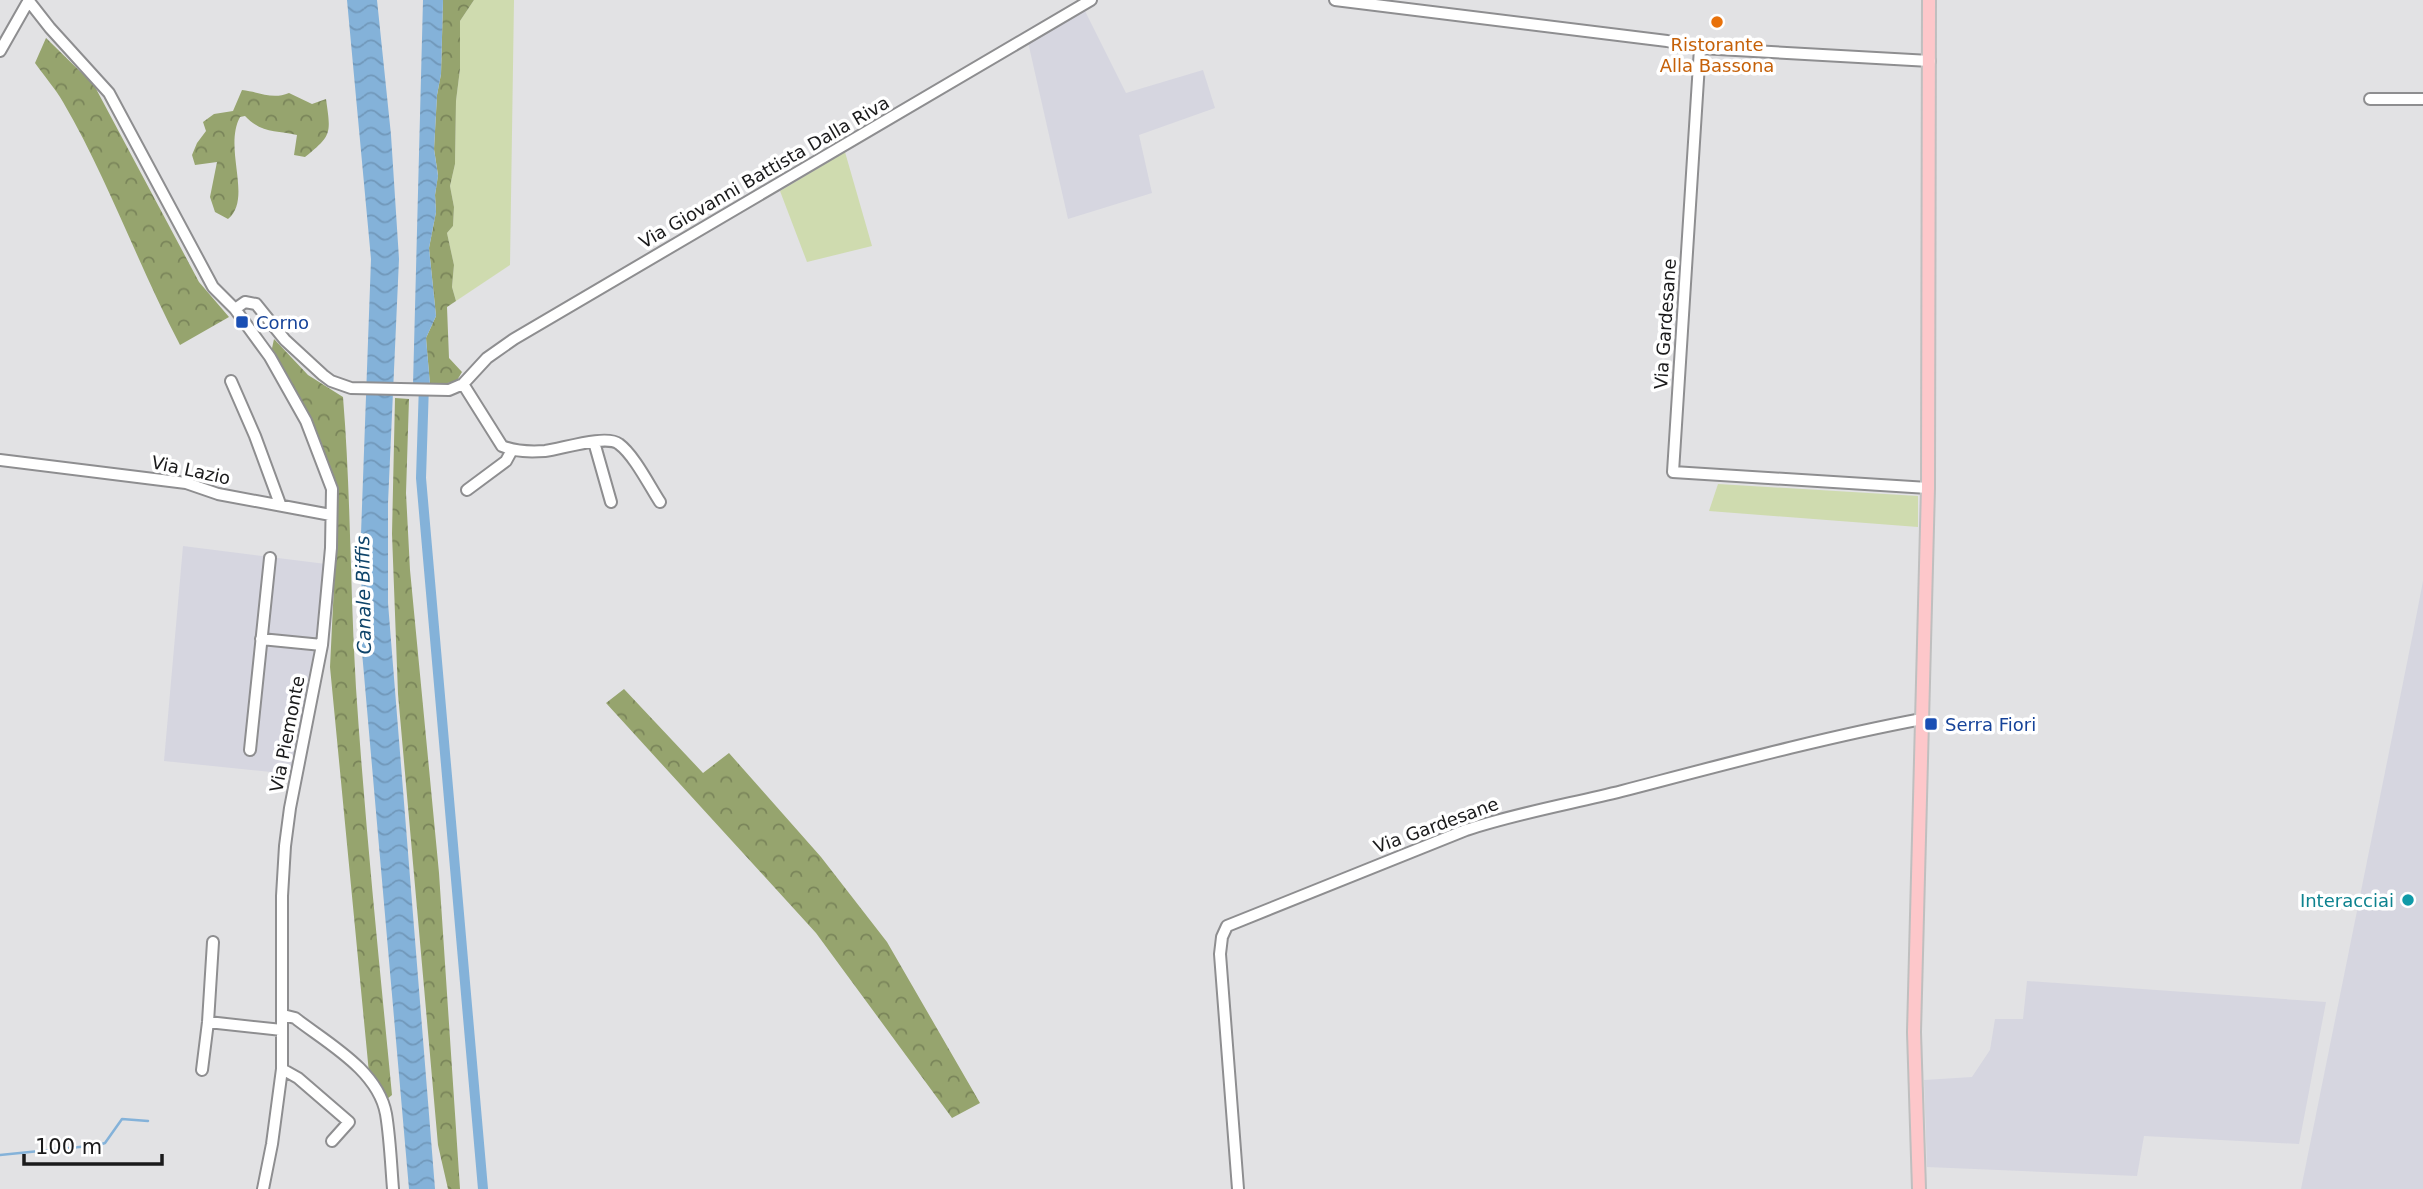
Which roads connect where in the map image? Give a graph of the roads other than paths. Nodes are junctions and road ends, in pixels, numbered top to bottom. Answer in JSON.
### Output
{"nodes":[{"id":1,"x":29,"y":0,"type":"edge"},
{"id":2,"x":1091,"y":0,"type":"edge"},
{"id":3,"x":1335,"y":0,"type":"edge"},
{"id":4,"x":1929,"y":0,"type":"edge"},
{"id":5,"x":1700,"y":48,"type":"junction"},
{"id":6,"x":0,"y":51,"type":"edge"},
{"id":7,"x":1930,"y":61,"type":"junction"},
{"id":8,"x":2370,"y":99,"type":"dead end"},
{"id":9,"x":2423,"y":99,"type":"edge"},
{"id":10,"x":235,"y":309,"type":"junction"},
{"id":11,"x":231,"y":381,"type":"dead end"},
{"id":12,"x":463,"y":384,"type":"junction"},
{"id":13,"x":594,"y":442,"type":"junction"},
{"id":14,"x":512,"y":450,"type":"junction"},
{"id":15,"x":0,"y":460,"type":"edge"},
{"id":16,"x":1928,"y":488,"type":"junction"},
{"id":17,"x":467,"y":490,"type":"dead end"},
{"id":18,"x":611,"y":502,"type":"dead end"},
{"id":19,"x":660,"y":502,"type":"dead end"},
{"id":20,"x":280,"y":504,"type":"junction"},
{"id":21,"x":331,"y":515,"type":"junction"},
{"id":22,"x":270,"y":558,"type":"dead end"},
{"id":23,"x":261,"y":639,"type":"junction"},
{"id":24,"x":322,"y":645,"type":"junction"},
{"id":25,"x":1922,"y":719,"type":"junction"},
{"id":26,"x":250,"y":750,"type":"dead end"},
{"id":27,"x":213,"y":942,"type":"dead end"},
{"id":28,"x":283,"y":1015,"type":"junction"},
{"id":29,"x":208,"y":1022,"type":"junction"},
{"id":30,"x":282,"y":1030,"type":"junction"},
{"id":31,"x":282,"y":1069,"type":"junction"},
{"id":32,"x":202,"y":1070,"type":"dead end"},
{"id":33,"x":332,"y":1141,"type":"dead end"},
{"id":34,"x":263,"y":1189,"type":"edge"},
{"id":35,"x":393,"y":1189,"type":"edge"},
{"id":36,"x":1238,"y":1189,"type":"edge"},
{"id":37,"x":1919,"y":1189,"type":"edge"}],
"edges":[{"from":1,"to":6,"type":"street"},
{"from":1,"to":10,"type":"street","name":"Via Piemonte"},
{"from":2,"to":12,"type":"street","name":"Via Giovanni Battista Dalla Riva"},
{"from":3,"to":5,"type":"street"},
{"from":4,"to":7,"type":"main road"},
{"from":5,"to":7,"type":"street"},
{"from":5,"to":16,"type":"street","name":"Via Gardesane"},
{"from":7,"to":16,"type":"main road"},
{"from":8,"to":9,"type":"street"},
{"from":10,"to":12,"type":"street"},
{"from":10,"to":21,"type":"street","name":"Via Piemonte"},
{"from":11,"to":20,"type":"street"},
{"from":12,"to":14,"type":"street"},
{"from":13,"to":14,"type":"street"},
{"from":13,"to":18,"type":"street"},
{"from":13,"to":19,"type":"street"},
{"from":14,"to":17,"type":"street"},
{"from":15,"to":20,"type":"street","name":"Via Lazio"},
{"from":16,"to":25,"type":"main road"},
{"from":20,"to":21,"type":"street","name":"Via Lazio"},
{"from":21,"to":24,"type":"street","name":"Via Piemonte"},
{"from":22,"to":23,"type":"street"},
{"from":23,"to":24,"type":"street"},
{"from":23,"to":26,"type":"street"},
{"from":24,"to":28,"type":"street","name":"Via Piemonte"},
{"from":25,"to":36,"type":"street","name":"Via Gardesane"},
{"from":25,"to":37,"type":"main road"},
{"from":27,"to":29,"type":"street"},
{"from":28,"to":30,"type":"street","name":"Via Piemonte"},
{"from":28,"to":35,"type":"street"},
{"from":29,"to":30,"type":"street"},
{"from":29,"to":32,"type":"street"},
{"from":30,"to":31,"type":"street","name":"Via Piemonte"},
{"from":31,"to":33,"type":"street"},
{"from":31,"to":34,"type":"street","name":"Via Piemonte"}]}
